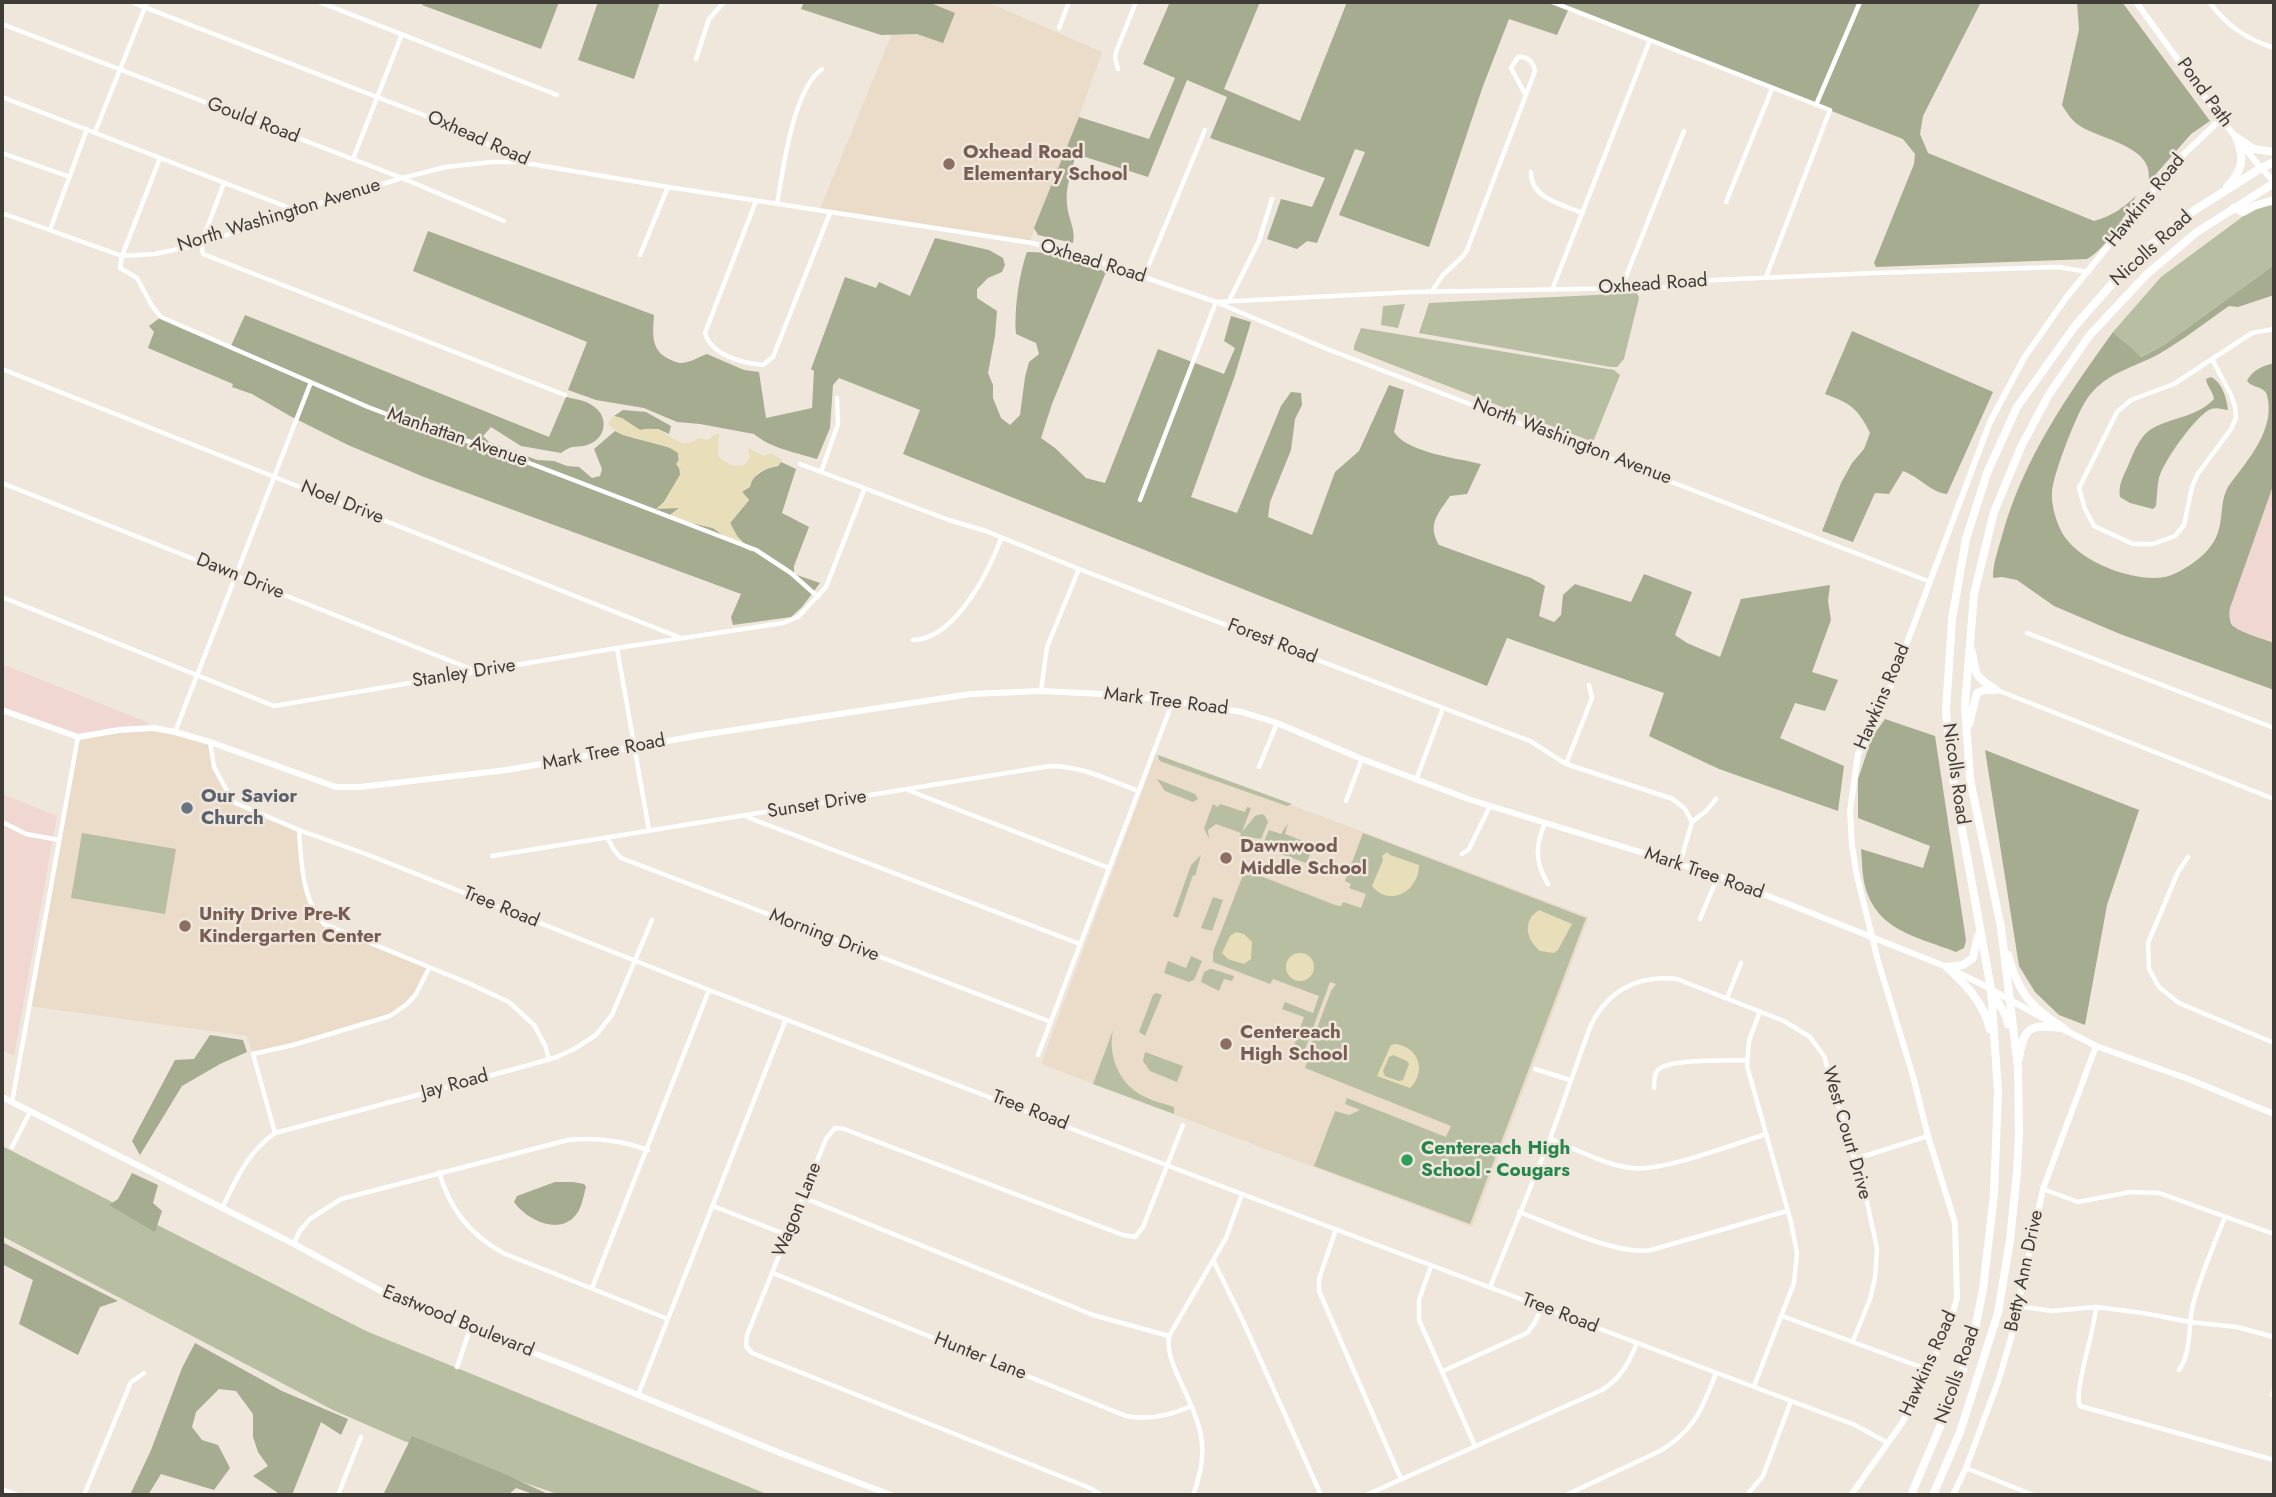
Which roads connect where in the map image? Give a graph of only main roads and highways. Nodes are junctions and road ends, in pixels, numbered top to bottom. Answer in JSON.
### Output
{"nodes":[{"id":1,"x":2274,"y":152,"type":"edge"},
{"id":2,"x":2274,"y":162,"type":"edge"},
{"id":3,"x":2274,"y":183,"type":"edge"},
{"id":4,"x":2218,"y":196,"type":"junction"},
{"id":5,"x":2274,"y":201,"type":"edge"},
{"id":6,"x":2234,"y":208,"type":"junction"},
{"id":7,"x":1970,"y":643,"type":"junction"},
{"id":8,"x":1967,"y":733,"type":"junction"},
{"id":9,"x":1979,"y":922,"type":"junction"},
{"id":10,"x":2001,"y":927,"type":"junction"},
{"id":11,"x":1991,"y":989,"type":"junction"},
{"id":12,"x":1995,"y":1051,"type":"junction"},
{"id":13,"x":2018,"y":1068,"type":"junction"},
{"id":14,"x":2019,"y":1133,"type":"junction"},
{"id":15,"x":1911,"y":1495,"type":"edge"},
{"id":16,"x":1933,"y":1495,"type":"edge"}],
"edges":[{"from":1,"to":4,"type":"highway"},
{"from":2,"to":4,"type":"highway","name":"Nicolls Road"},
{"from":3,"to":6,"type":"highway","name":"Nicolls Road"},
{"from":4,"to":9,"type":"highway","name":"Nicolls Road"},
{"from":5,"to":6,"type":"highway"},
{"from":6,"to":7,"type":"highway","name":"Nicolls Road"},
{"from":7,"to":8,"type":"highway","name":"Nicolls Road"},
{"from":7,"to":8,"type":"highway"},
{"from":8,"to":10,"type":"highway","name":"Nicolls Road"},
{"from":9,"to":11,"type":"highway","name":"Nicolls Road"},
{"from":9,"to":12,"type":"highway"},
{"from":10,"to":13,"type":"highway","name":"Nicolls Road"},
{"from":10,"to":13,"type":"highway"},
{"from":11,"to":12,"type":"highway","name":"Nicolls Road"},
{"from":11,"to":14,"type":"highway"},
{"from":12,"to":15,"type":"highway","name":"Nicolls Road"},
{"from":13,"to":14,"type":"highway","name":"Nicolls Road"},
{"from":14,"to":16,"type":"highway","name":"Nicolls Road"}]}
